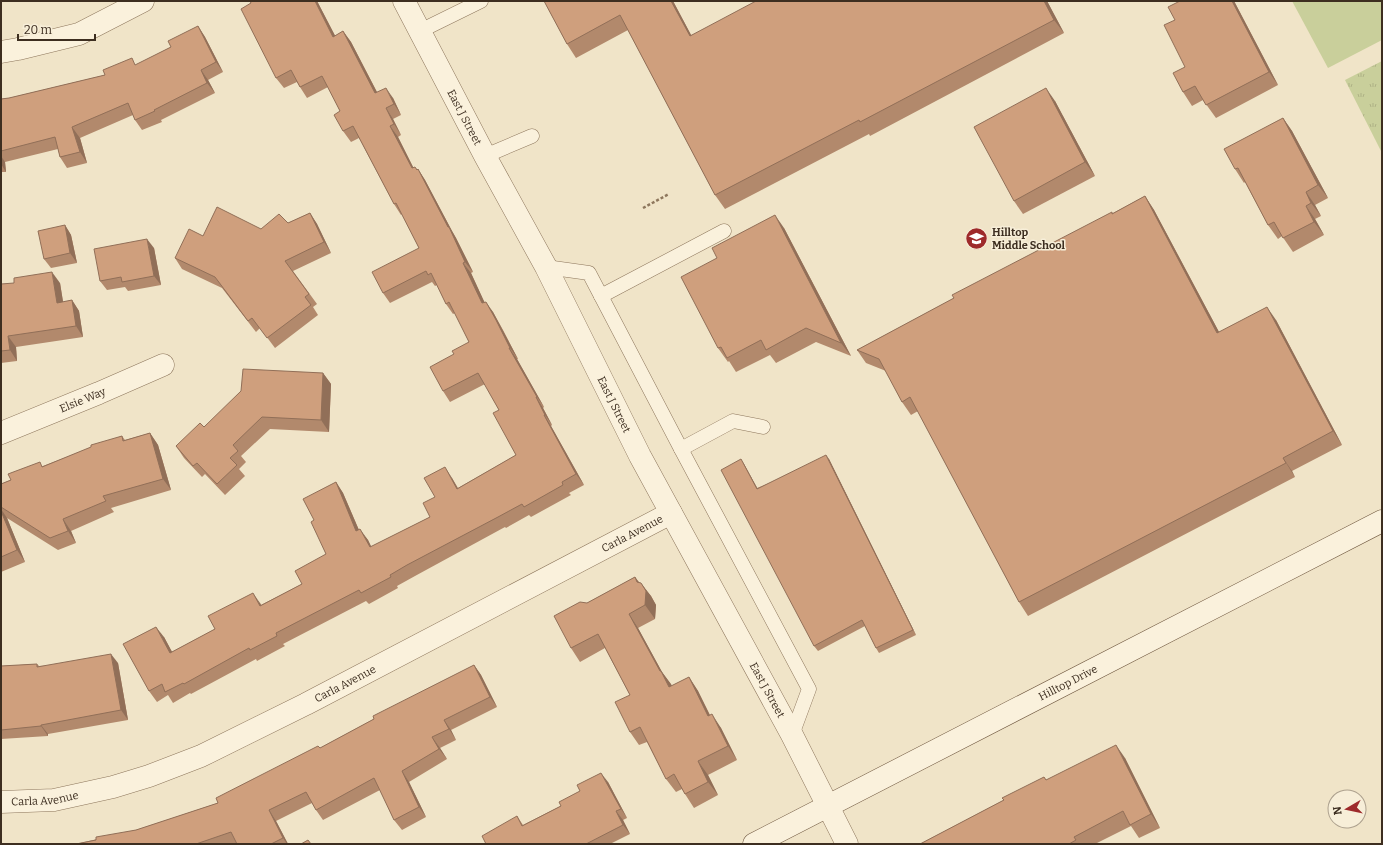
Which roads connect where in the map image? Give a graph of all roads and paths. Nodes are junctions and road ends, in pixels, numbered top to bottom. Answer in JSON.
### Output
{"nodes":[{"id":1,"x":143,"y":1,"type":"edge"},
{"id":2,"x":404,"y":1,"type":"edge"},
{"id":3,"x":481,"y":1,"type":"edge"},
{"id":4,"x":420,"y":31,"type":"junction"},
{"id":5,"x":1,"y":52,"type":"edge"},
{"id":6,"x":532,"y":136,"type":"dead end"},
{"id":7,"x":485,"y":156,"type":"junction"},
{"id":8,"x":669,"y":194,"type":"dead end"},
{"id":9,"x":642,"y":208,"type":"dead end"},
{"id":10,"x":724,"y":231,"type":"dead end"},
{"id":11,"x":546,"y":267,"type":"junction"},
{"id":12,"x":601,"y":296,"type":"junction"},
{"id":13,"x":163,"y":365,"type":"dead end"},
{"id":14,"x":763,"y":427,"type":"dead end"},
{"id":15,"x":1,"y":433,"type":"edge"},
{"id":16,"x":681,"y":449,"type":"junction"},
{"id":17,"x":671,"y":513,"type":"junction"},
{"id":18,"x":1382,"y":521,"type":"edge"},
{"id":19,"x":792,"y":735,"type":"junction"},
{"id":20,"x":1,"y":802,"type":"edge"},
{"id":21,"x":828,"y":806,"type":"junction"},
{"id":22,"x":754,"y":844,"type":"edge"},
{"id":23,"x":848,"y":844,"type":"edge"}],
"edges":[{"from":1,"to":5,"type":"street"},
{"from":2,"to":4,"type":"street","name":"East J Street"},
{"from":3,"to":4,"type":"lane"},
{"from":4,"to":7,"type":"street","name":"East J Street"},
{"from":6,"to":7,"type":"lane"},
{"from":7,"to":11,"type":"street","name":"East J Street"},
{"from":8,"to":9,"type":"path"},
{"from":10,"to":12,"type":"lane"},
{"from":11,"to":12,"type":"lane"},
{"from":11,"to":17,"type":"street","name":"East J Street"},
{"from":12,"to":16,"type":"lane"},
{"from":13,"to":15,"type":"street","name":"Elsie Way"},
{"from":14,"to":16,"type":"lane"},
{"from":16,"to":19,"type":"lane"},
{"from":17,"to":19,"type":"street","name":"East J Street"},
{"from":17,"to":20,"type":"street","name":"Carla Avenue"},
{"from":18,"to":21,"type":"street","name":"Hilltop Drive"},
{"from":19,"to":21,"type":"street","name":"East J Street"},
{"from":21,"to":22,"type":"street","name":"Hilltop Drive"},
{"from":21,"to":23,"type":"street","name":"East J Street"}]}
